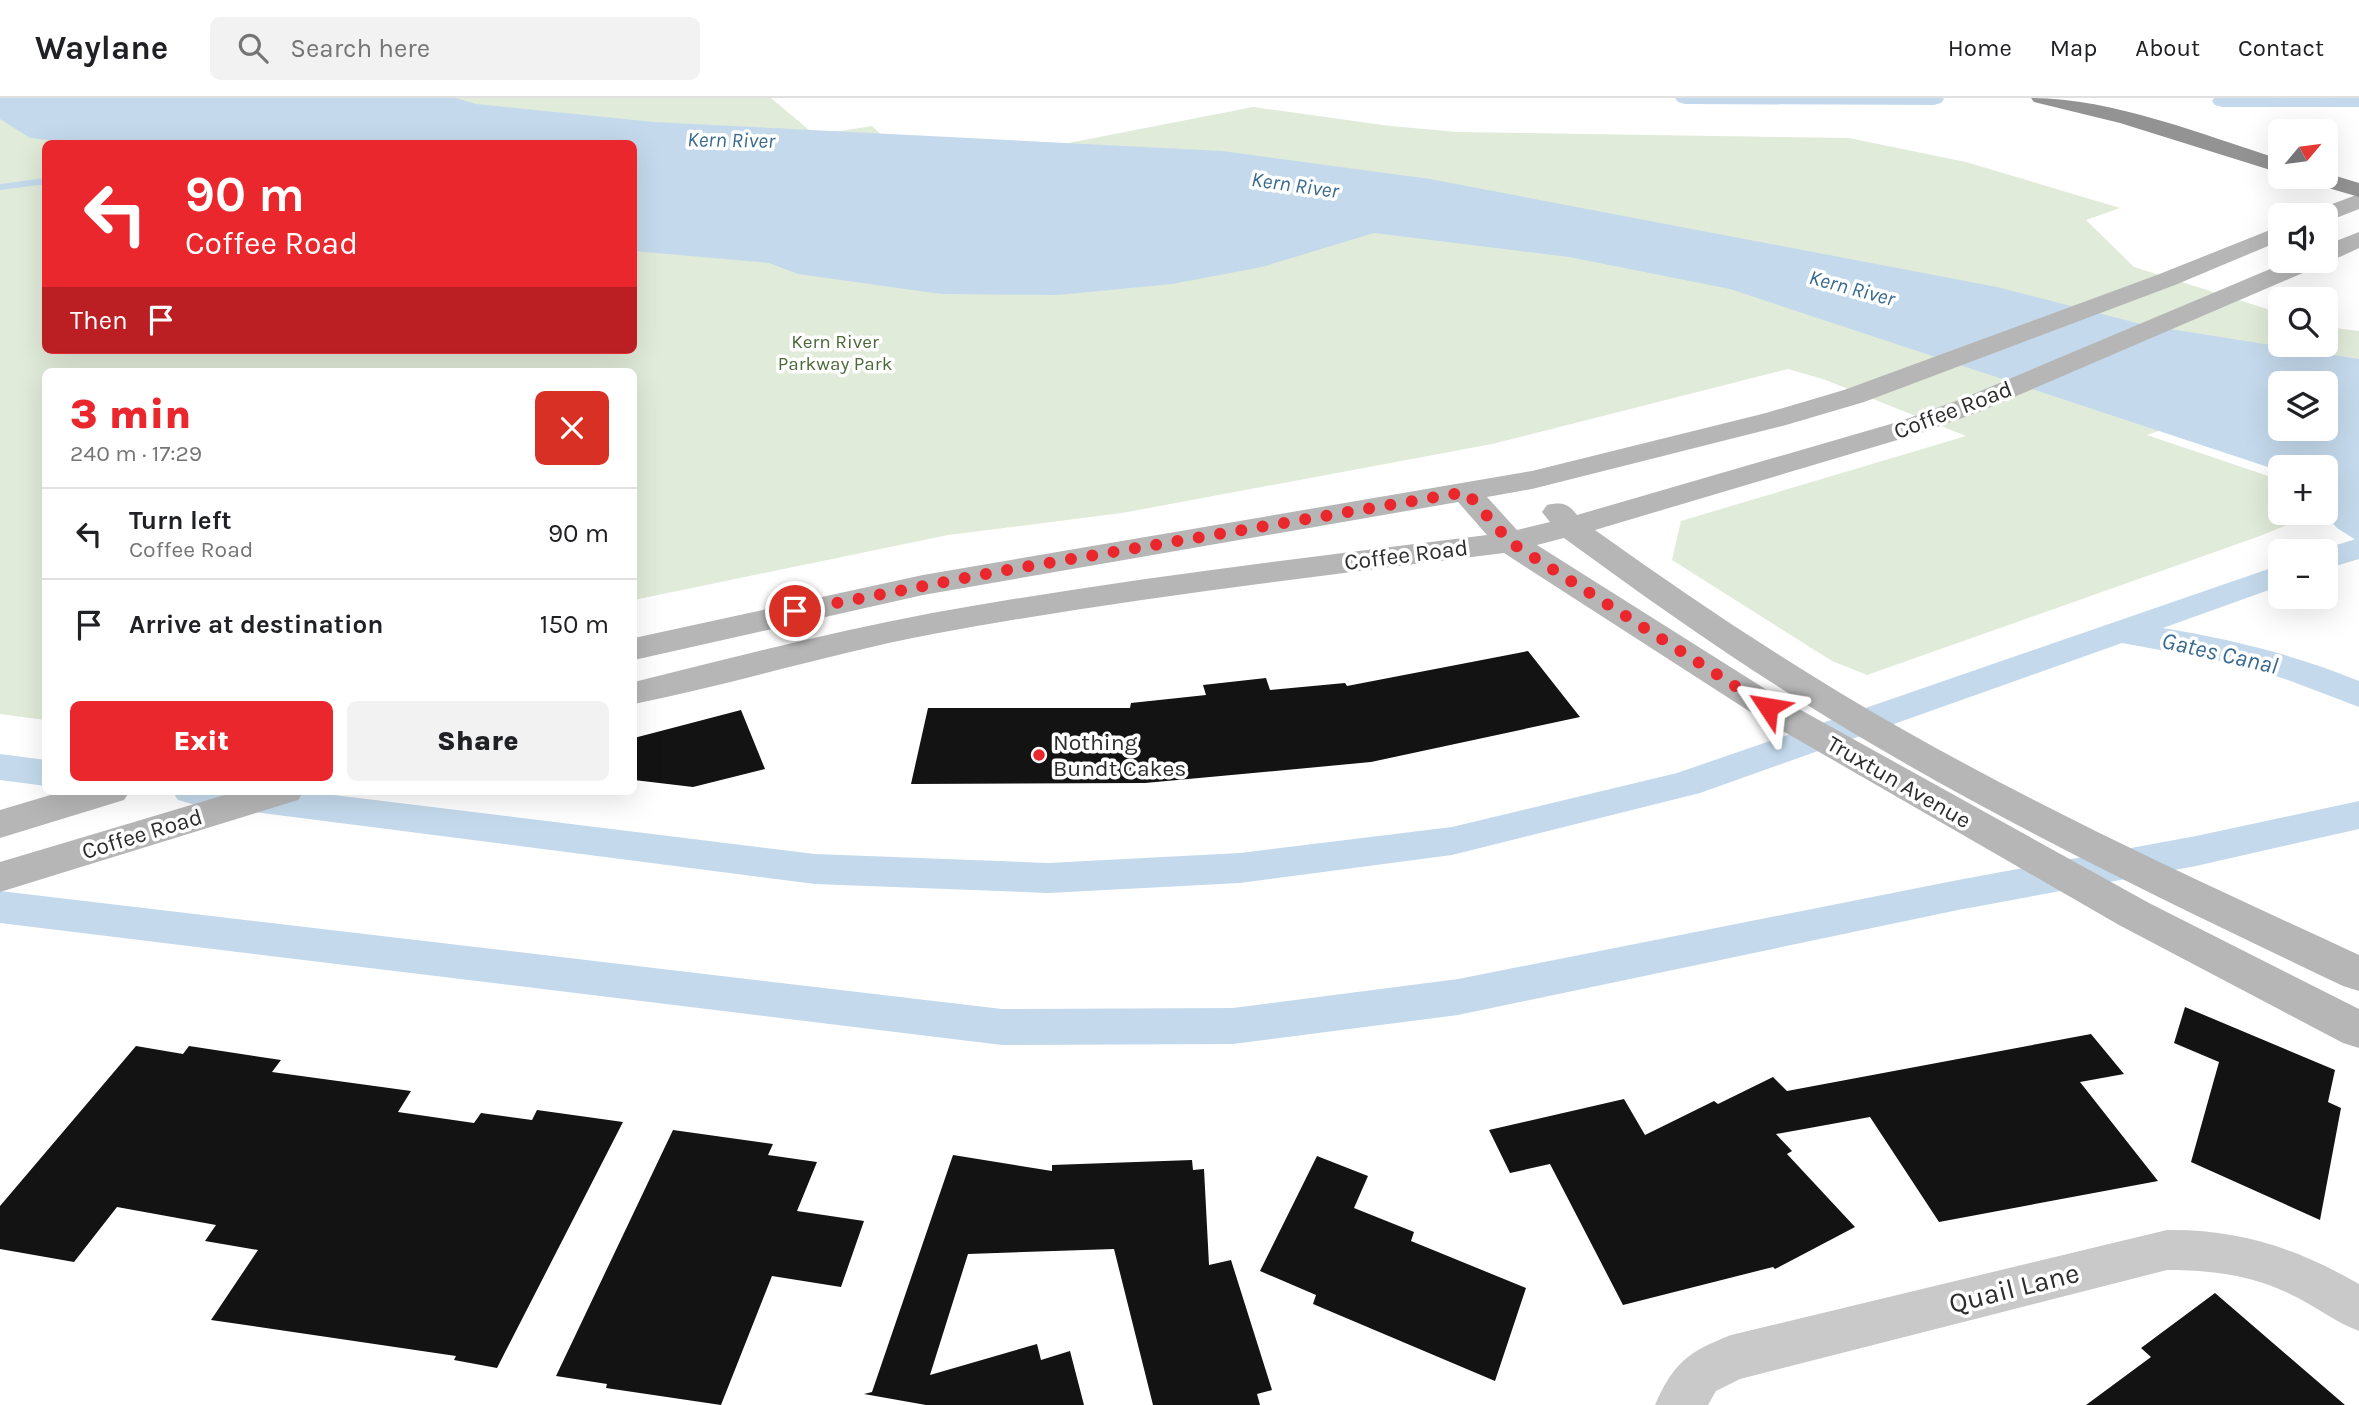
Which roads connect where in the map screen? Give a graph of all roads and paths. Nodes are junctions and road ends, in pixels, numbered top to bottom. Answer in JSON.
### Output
{"nodes":[{"id":1,"x":2041,"y":98,"type":"edge"},
{"id":2,"x":2169,"y":111,"type":"dead end"},
{"id":3,"x":2268,"y":149,"type":"edge"},
{"id":4,"x":2268,"y":162,"type":"edge"},
{"id":5,"x":2338,"y":167,"type":"edge"},
{"id":6,"x":2359,"y":170,"type":"edge"},
{"id":7,"x":2338,"y":184,"type":"edge"},
{"id":8,"x":2359,"y":190,"type":"edge"},
{"id":9,"x":2359,"y":201,"type":"edge"},
{"id":10,"x":2338,"y":209,"type":"edge"},
{"id":11,"x":2268,"y":238,"type":"edge"},
{"id":12,"x":2359,"y":239,"type":"edge"},
{"id":13,"x":2338,"y":249,"type":"edge"},
{"id":14,"x":2282,"y":273,"type":"edge"},
{"id":15,"x":1532,"y":480,"type":"junction"},
{"id":16,"x":1466,"y":492,"type":"junction"},
{"id":17,"x":1322,"y":516,"type":"junction"},
{"id":18,"x":1570,"y":527,"type":"junction"},
{"id":19,"x":1510,"y":542,"type":"junction"},
{"id":20,"x":1174,"y":584,"type":"junction"},
{"id":21,"x":637,"y":648,"type":"edge"},
{"id":22,"x":783,"y":656,"type":"junction"},
{"id":23,"x":637,"y":665,"type":"edge"},
{"id":24,"x":637,"y":693,"type":"edge"},
{"id":25,"x":1780,"y":693,"type":"junction"},
{"id":26,"x":97,"y":795,"type":"edge"},
{"id":27,"x":271,"y":795,"type":"edge"},
{"id":28,"x":0,"y":824,"type":"edge"},
{"id":29,"x":0,"y":877,"type":"edge"},
{"id":30,"x":2359,"y":974,"type":"edge"},
{"id":31,"x":2359,"y":1030,"type":"edge"},
{"id":32,"x":2359,"y":1309,"type":"edge"},
{"id":33,"x":1680,"y":1405,"type":"edge"}],
"edges":[{"from":1,"to":4,"type":"highway"},
{"from":2,"to":3,"type":"highway"},
{"from":5,"to":6,"type":"highway"},
{"from":7,"to":8,"type":"highway"},
{"from":9,"to":10,"type":"main road"},
{"from":11,"to":15,"type":"main road","name":"Coffee Road"},
{"from":12,"to":13,"type":"main road"},
{"from":14,"to":18,"type":"main road","name":"Coffee Road"},
{"from":15,"to":16,"type":"main road","name":"Coffee Road"},
{"from":15,"to":18,"type":"main road","name":"Truxtun Avenue"},
{"from":16,"to":17,"type":"main road","name":"Coffee Road"},
{"from":16,"to":19,"type":"main road","name":"Truxtun Avenue"},
{"from":17,"to":20,"type":"main road"},
{"from":17,"to":21,"type":"main road","name":"Coffee Road"},
{"from":18,"to":19,"type":"main road","name":"Coffee Road"},
{"from":18,"to":25,"type":"main road","name":"Truxtun Avenue"},
{"from":19,"to":20,"type":"main road","name":"Coffee Road"},
{"from":19,"to":25,"type":"main road","name":"Truxtun Avenue"},
{"from":20,"to":22,"type":"main road","name":"Coffee Road"},
{"from":22,"to":23,"type":"main road"},
{"from":22,"to":24,"type":"main road","name":"Coffee Road"},
{"from":25,"to":30,"type":"main road","name":"Truxtun Avenue"},
{"from":25,"to":31,"type":"main road","name":"Truxtun Avenue"},
{"from":26,"to":28,"type":"main road"},
{"from":27,"to":29,"type":"main road","name":"Coffee Road"},
{"from":32,"to":33,"type":"street","name":"Quail Lane"}]}
